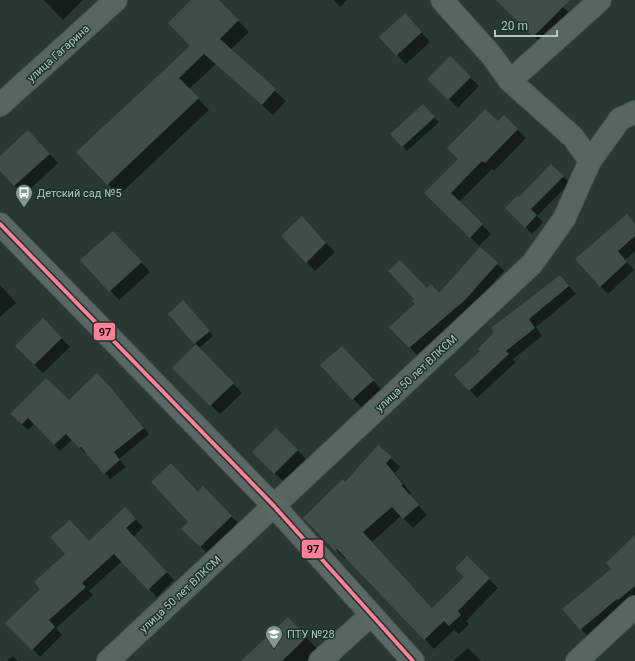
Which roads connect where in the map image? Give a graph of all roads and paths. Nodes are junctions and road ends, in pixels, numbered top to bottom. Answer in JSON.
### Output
{"nodes":[{"id":1,"x":116,"y":0,"type":"edge"},
{"id":2,"x":442,"y":0,"type":"edge"},
{"id":3,"x":600,"y":0,"type":"edge"},
{"id":4,"x":510,"y":81,"type":"junction"},
{"id":5,"x":0,"y":105,"type":"edge"},
{"id":6,"x":635,"y":112,"type":"edge"},
{"id":7,"x":590,"y":161,"type":"junction"},
{"id":8,"x":0,"y":224,"type":"edge"},
{"id":9,"x":274,"y":506,"type":"junction"},
{"id":10,"x":635,"y":607,"type":"edge"},
{"id":11,"x":371,"y":615,"type":"junction"},
{"id":12,"x":108,"y":661,"type":"edge"},
{"id":13,"x":320,"y":661,"type":"edge"},
{"id":14,"x":414,"y":661,"type":"edge"},
{"id":15,"x":577,"y":661,"type":"edge"}],
"edges":[{"from":1,"to":5,"type":"street","name":"улица Гагарина"},
{"from":2,"to":4,"type":"street"},
{"from":3,"to":4,"type":"street"},
{"from":4,"to":7,"type":"street"},
{"from":6,"to":7,"type":"street","name":"улица 50 лет ВЛКСМ"},
{"from":7,"to":9,"type":"street","name":"улица 50 лет ВЛКСМ"},
{"from":8,"to":9,"type":"main road"},
{"from":9,"to":11,"type":"main road"},
{"from":9,"to":12,"type":"street","name":"улица 50 лет ВЛКСМ"},
{"from":10,"to":15,"type":"street"},
{"from":11,"to":13,"type":"street"},
{"from":11,"to":14,"type":"main road"}]}
